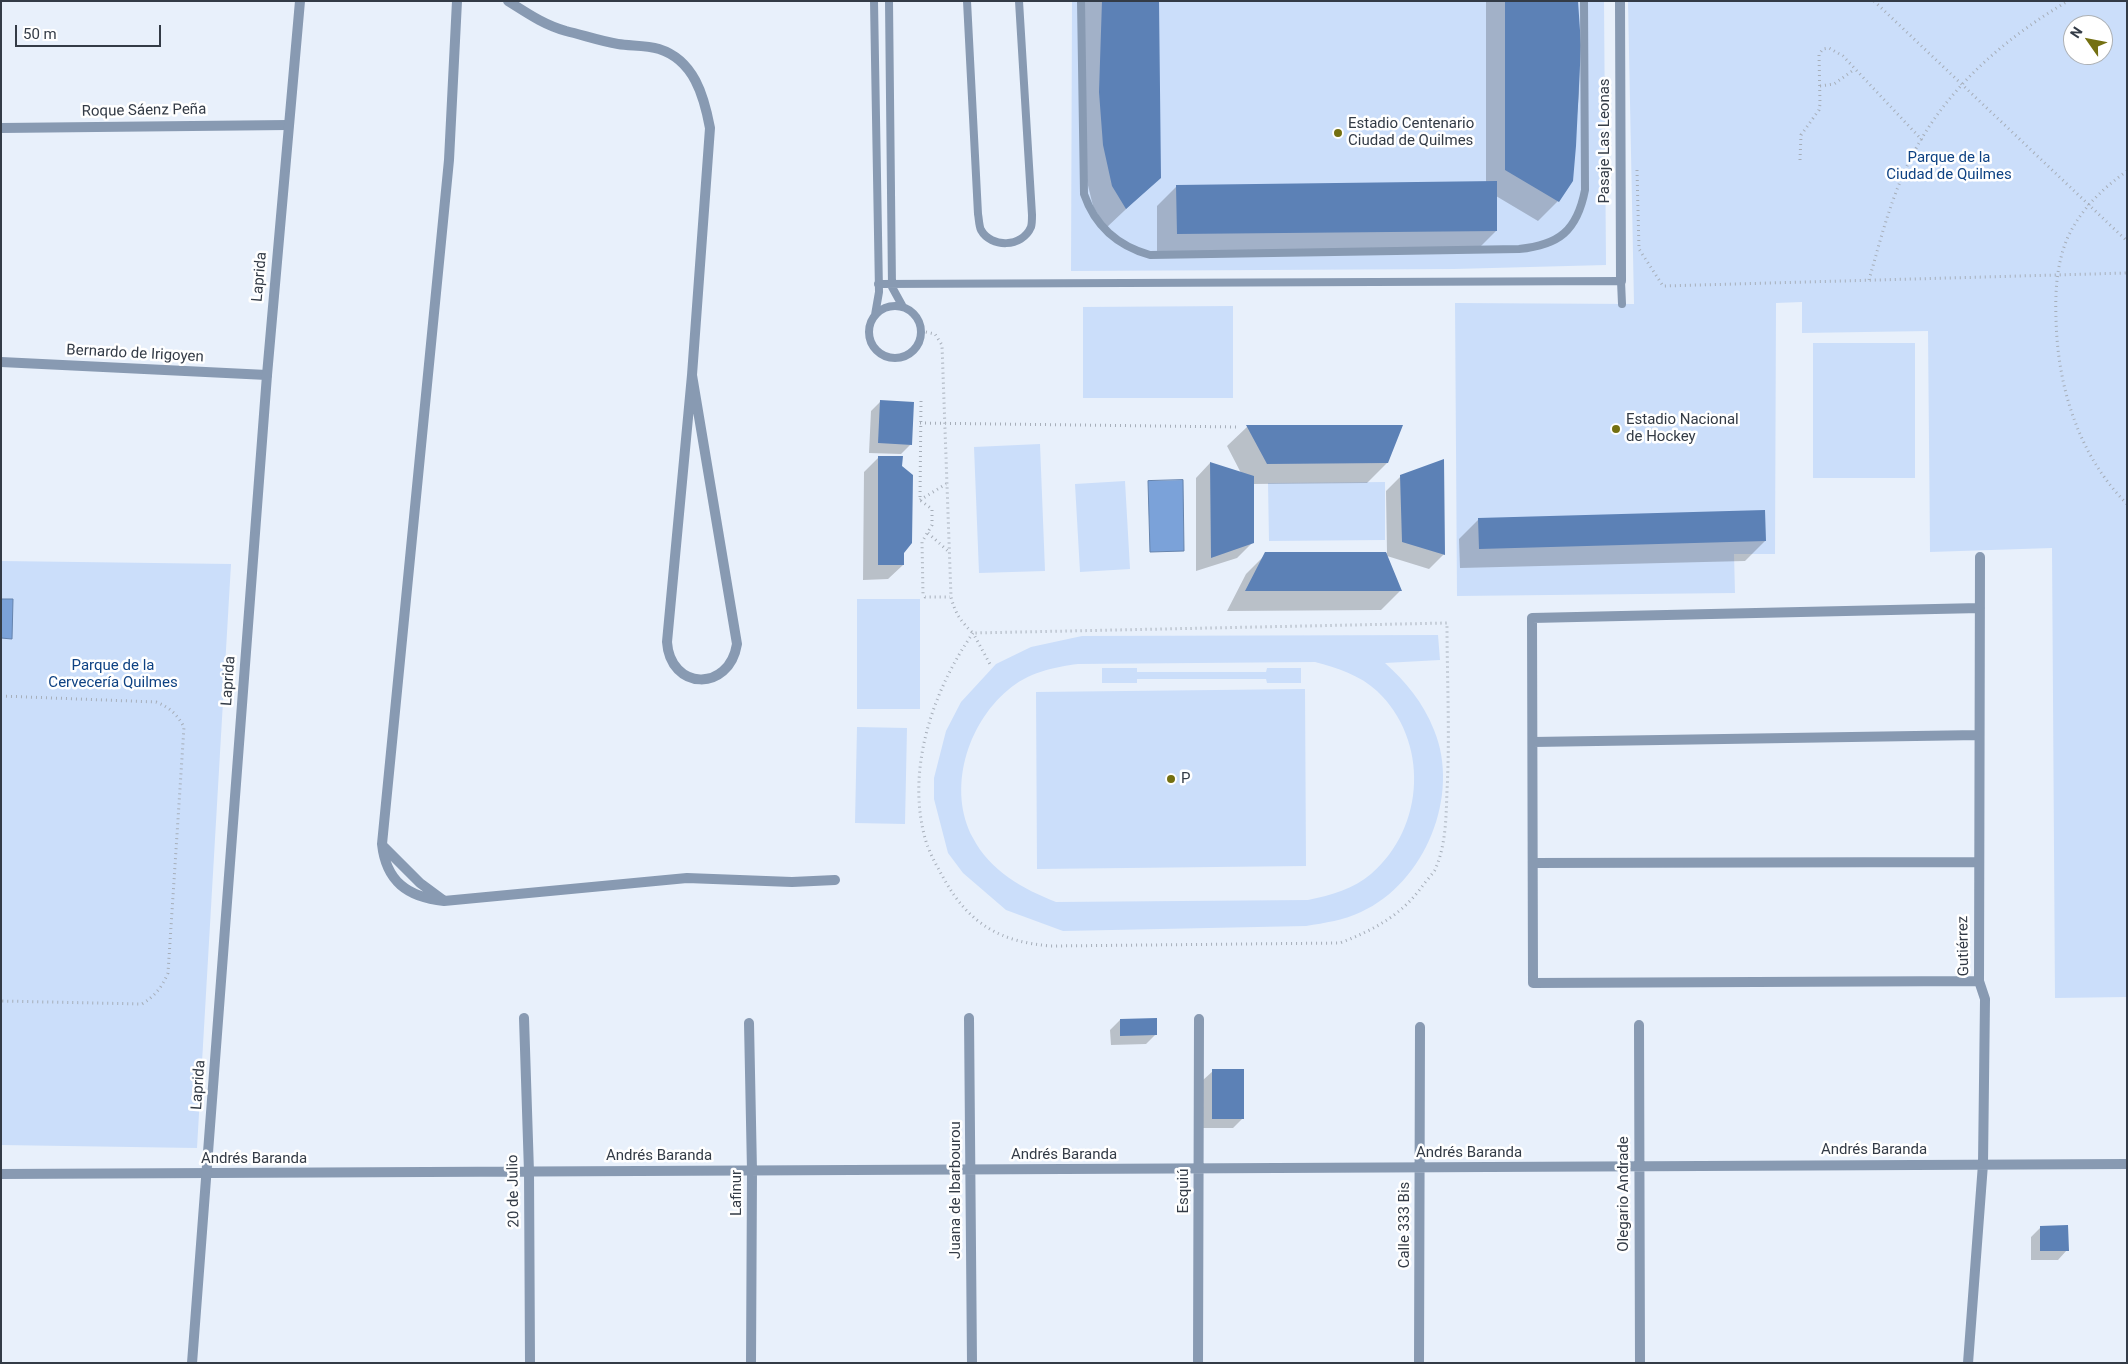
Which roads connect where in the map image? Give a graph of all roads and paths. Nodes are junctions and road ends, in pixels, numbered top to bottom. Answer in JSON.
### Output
{"nodes":[{"id":1,"x":300,"y":1,"type":"edge"},
{"id":2,"x":457,"y":1,"type":"edge"},
{"id":3,"x":508,"y":1,"type":"edge"},
{"id":4,"x":874,"y":1,"type":"edge"},
{"id":5,"x":889,"y":1,"type":"edge"},
{"id":6,"x":967,"y":1,"type":"edge"},
{"id":7,"x":1019,"y":1,"type":"edge"},
{"id":8,"x":1081,"y":1,"type":"edge"},
{"id":9,"x":1584,"y":1,"type":"edge"},
{"id":10,"x":1620,"y":1,"type":"edge"},
{"id":11,"x":1874,"y":1,"type":"edge"},
{"id":12,"x":2068,"y":1,"type":"edge"},
{"id":13,"x":1855,"y":69,"type":"junction"},
{"id":14,"x":1961,"y":84,"type":"junction"},
{"id":15,"x":1820,"y":86,"type":"junction"},
{"id":16,"x":288,"y":125,"type":"junction"},
{"id":17,"x":1,"y":128,"type":"edge"},
{"id":18,"x":1922,"y":140,"type":"junction"},
{"id":19,"x":1637,"y":160,"type":"dead end"},
{"id":20,"x":1800,"y":160,"type":"dead end"},
{"id":21,"x":2127,"y":171,"type":"edge"},
{"id":22,"x":2088,"y":205,"type":"junction"},
{"id":23,"x":2127,"y":242,"type":"edge"},
{"id":24,"x":2127,"y":273,"type":"edge"},
{"id":25,"x":2058,"y":275,"type":"junction"},
{"id":26,"x":1869,"y":280,"type":"junction"},
{"id":27,"x":1621,"y":281,"type":"junction"},
{"id":28,"x":878,"y":284,"type":"junction"},
{"id":29,"x":892,"y":284,"type":"junction"},
{"id":30,"x":1622,"y":304,"type":"dead end"},
{"id":31,"x":903,"y":307,"type":"junction"},
{"id":32,"x":875,"y":315,"type":"junction"},
{"id":33,"x":921,"y":331,"type":"junction"},
{"id":34,"x":1,"y":362,"type":"edge"},
{"id":35,"x":267,"y":375,"type":"junction"},
{"id":36,"x":692,"y":375,"type":"junction"},
{"id":37,"x":920,"y":401,"type":"dead end"},
{"id":38,"x":945,"y":422,"type":"junction"},
{"id":39,"x":920,"y":423,"type":"junction"},
{"id":40,"x":1239,"y":427,"type":"dead end"},
{"id":41,"x":947,"y":484,"type":"junction"},
{"id":42,"x":920,"y":500,"type":"junction"},
{"id":43,"x":2127,"y":504,"type":"edge"},
{"id":44,"x":928,"y":533,"type":"junction"},
{"id":45,"x":949,"y":552,"type":"junction"},
{"id":46,"x":1980,"y":557,"type":"dead end"},
{"id":47,"x":950,"y":597,"type":"junction"},
{"id":48,"x":1980,"y":608,"type":"junction"},
{"id":49,"x":973,"y":633,"type":"junction"},
{"id":50,"x":991,"y":666,"type":"dead end"},
{"id":51,"x":1,"y":696,"type":"edge"},
{"id":52,"x":1979,"y":735,"type":"junction"},
{"id":53,"x":1533,"y":742,"type":"junction"},
{"id":54,"x":1533,"y":862,"type":"junction"},
{"id":55,"x":1979,"y":862,"type":"junction"},
{"id":56,"x":834,"y":880,"type":"dead end"},
{"id":57,"x":1979,"y":981,"type":"junction"},
{"id":58,"x":1,"y":1001,"type":"edge"},
{"id":59,"x":524,"y":1018,"type":"dead end"},
{"id":60,"x":969,"y":1018,"type":"dead end"},
{"id":61,"x":1199,"y":1019,"type":"dead end"},
{"id":62,"x":749,"y":1023,"type":"dead end"},
{"id":63,"x":1639,"y":1025,"type":"dead end"},
{"id":64,"x":1420,"y":1027,"type":"dead end"},
{"id":65,"x":1983,"y":1164,"type":"junction"},
{"id":66,"x":2127,"y":1164,"type":"edge"},
{"id":67,"x":1639,"y":1167,"type":"junction"},
{"id":68,"x":1420,"y":1168,"type":"junction"},
{"id":69,"x":972,"y":1170,"type":"junction"},
{"id":70,"x":1200,"y":1170,"type":"junction"},
{"id":71,"x":752,"y":1171,"type":"junction"},
{"id":72,"x":529,"y":1172,"type":"junction"},
{"id":73,"x":1,"y":1174,"type":"edge"},
{"id":74,"x":207,"y":1174,"type":"junction"},
{"id":75,"x":192,"y":1363,"type":"edge"},
{"id":76,"x":530,"y":1363,"type":"edge"},
{"id":77,"x":751,"y":1363,"type":"edge"},
{"id":78,"x":972,"y":1363,"type":"edge"},
{"id":79,"x":1198,"y":1363,"type":"edge"},
{"id":80,"x":1419,"y":1363,"type":"edge"},
{"id":81,"x":1640,"y":1363,"type":"edge"},
{"id":82,"x":1968,"y":1363,"type":"edge"}],
"edges":[{"from":1,"to":16,"type":"street","name":"Laprida"},
{"from":2,"to":56,"type":"street"},
{"from":3,"to":36,"type":"street"},
{"from":4,"to":28,"type":"lane"},
{"from":5,"to":29,"type":"lane"},
{"from":6,"to":7,"type":"lane"},
{"from":8,"to":9,"type":"lane"},
{"from":10,"to":27,"type":"street","name":"Pasaje Las Leonas"},
{"from":11,"to":14,"type":"path"},
{"from":12,"to":14,"type":"path"},
{"from":13,"to":15,"type":"path"},
{"from":13,"to":15,"type":"path"},
{"from":13,"to":18,"type":"path"},
{"from":14,"to":18,"type":"path"},
{"from":14,"to":22,"type":"path"},
{"from":15,"to":20,"type":"path"},
{"from":16,"to":17,"type":"street","name":"Roque Sáenz Peña"},
{"from":16,"to":35,"type":"street","name":"Laprida"},
{"from":18,"to":26,"type":"path"},
{"from":19,"to":26,"type":"path"},
{"from":21,"to":22,"type":"path"},
{"from":22,"to":23,"type":"path"},
{"from":22,"to":25,"type":"path"},
{"from":24,"to":25,"type":"path"},
{"from":25,"to":26,"type":"path"},
{"from":25,"to":43,"type":"path"},
{"from":27,"to":29,"type":"lane"},
{"from":27,"to":30,"type":"lane"},
{"from":28,"to":29,"type":"lane"},
{"from":28,"to":32,"type":"lane"},
{"from":29,"to":31,"type":"lane"},
{"from":31,"to":32,"type":"lane"},
{"from":31,"to":33,"type":"lane"},
{"from":32,"to":33,"type":"lane"},
{"from":33,"to":38,"type":"path"},
{"from":34,"to":35,"type":"street","name":"Bernardo de Irigoyen"},
{"from":35,"to":74,"type":"street","name":"Laprida"},
{"from":36,"to":36,"type":"street"},
{"from":37,"to":39,"type":"path"},
{"from":38,"to":39,"type":"path"},
{"from":38,"to":40,"type":"path"},
{"from":38,"to":41,"type":"path"},
{"from":39,"to":42,"type":"path"},
{"from":41,"to":42,"type":"path"},
{"from":41,"to":45,"type":"path"},
{"from":42,"to":44,"type":"path"},
{"from":44,"to":45,"type":"path"},
{"from":44,"to":47,"type":"path"},
{"from":45,"to":47,"type":"path"},
{"from":46,"to":48,"type":"street","name":"Gutiérrez"},
{"from":47,"to":49,"type":"path"},
{"from":48,"to":52,"type":"street","name":"Gutiérrez"},
{"from":48,"to":53,"type":"street"},
{"from":49,"to":49,"type":"path"},
{"from":49,"to":50,"type":"path"},
{"from":51,"to":58,"type":"path"},
{"from":52,"to":53,"type":"street"},
{"from":52,"to":55,"type":"street","name":"Gutiérrez"},
{"from":53,"to":54,"type":"street"},
{"from":54,"to":55,"type":"street"},
{"from":54,"to":57,"type":"street"},
{"from":55,"to":57,"type":"street","name":"Gutiérrez"},
{"from":57,"to":65,"type":"street","name":"Gutiérrez"},
{"from":59,"to":72,"type":"street","name":"20 de Julio"},
{"from":60,"to":69,"type":"street","name":"Juana de Ibarbourou"},
{"from":61,"to":70,"type":"street","name":"Esquiú"},
{"from":62,"to":71,"type":"street","name":"Lafinur"},
{"from":63,"to":67,"type":"street","name":"Olegario Andrade"},
{"from":64,"to":68,"type":"street","name":"Calle 333 Bis"},
{"from":65,"to":66,"type":"street","name":"Andrés Baranda"},
{"from":65,"to":67,"type":"street","name":"Andrés Baranda"},
{"from":65,"to":82,"type":"street","name":"Gutiérrez"},
{"from":67,"to":68,"type":"street","name":"Andrés Baranda"},
{"from":67,"to":81,"type":"street","name":"Olegario Andrade"},
{"from":68,"to":70,"type":"street","name":"Andrés Baranda"},
{"from":68,"to":80,"type":"street","name":"Calle 333 Bis"},
{"from":69,"to":70,"type":"street","name":"Andrés Baranda"},
{"from":69,"to":71,"type":"street","name":"Andrés Baranda"},
{"from":69,"to":78,"type":"street","name":"Juana de Ibarbourou"},
{"from":70,"to":79,"type":"street","name":"Esquiú"},
{"from":71,"to":72,"type":"street","name":"Andrés Baranda"},
{"from":71,"to":77,"type":"street","name":"Lafinur"},
{"from":72,"to":74,"type":"street","name":"Andrés Baranda"},
{"from":72,"to":76,"type":"street","name":"20 de Julio"},
{"from":73,"to":74,"type":"street","name":"Andrés Baranda"},
{"from":74,"to":75,"type":"street","name":"Laprida"}]}
